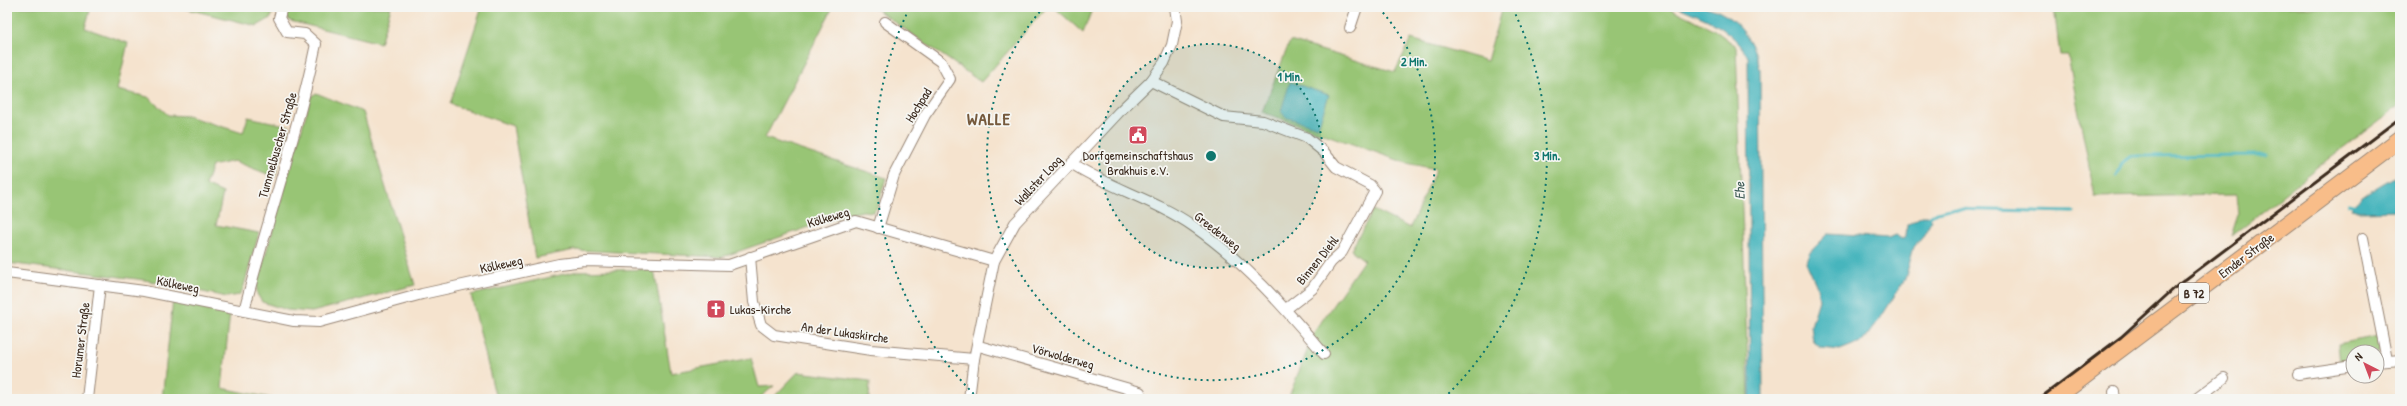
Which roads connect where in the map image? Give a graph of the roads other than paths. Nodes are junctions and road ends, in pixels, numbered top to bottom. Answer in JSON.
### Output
{"nodes":[{"id":1,"x":282,"y":7,"type":"edge"},
{"id":2,"x":1175,"y":7,"type":"edge"},
{"id":3,"x":1357,"y":7,"type":"edge"},
{"id":4,"x":885,"y":22,"type":"dead end"},
{"id":5,"x":1350,"y":28,"type":"dead end"},
{"id":6,"x":1151,"y":82,"type":"junction"},
{"id":7,"x":2400,"y":139,"type":"edge"},
{"id":8,"x":1071,"y":163,"type":"junction"},
{"id":9,"x":878,"y":228,"type":"junction"},
{"id":10,"x":2363,"y":238,"type":"dead end"},
{"id":11,"x":750,"y":257,"type":"junction"},
{"id":12,"x":994,"y":261,"type":"junction"},
{"id":13,"x":7,"y":273,"type":"edge"},
{"id":14,"x":100,"y":285,"type":"junction"},
{"id":15,"x":1286,"y":309,"type":"junction"},
{"id":16,"x":244,"y":311,"type":"junction"},
{"id":17,"x":2379,"y":344,"type":"edge"},
{"id":18,"x":979,"y":346,"type":"junction"},
{"id":19,"x":1324,"y":354,"type":"dead end"},
{"id":20,"x":974,"y":359,"type":"junction"},
{"id":21,"x":2400,"y":360,"type":"edge"},
{"id":22,"x":2385,"y":361,"type":"edge"},
{"id":23,"x":2345,"y":367,"type":"edge"},
{"id":24,"x":2298,"y":374,"type":"dead end"},
{"id":25,"x":2224,"y":378,"type":"dead end"},
{"id":26,"x":1140,"y":392,"type":"dead end"},
{"id":27,"x":86,"y":399,"type":"edge"},
{"id":28,"x":969,"y":399,"type":"edge"},
{"id":29,"x":2054,"y":399,"type":"edge"},
{"id":30,"x":2196,"y":399,"type":"edge"}],
"edges":[{"from":1,"to":16,"type":"street","name":"Tummelbuscher Straße"},
{"from":2,"to":6,"type":"street","name":"Wallster Loog"},
{"from":3,"to":5,"type":"street"},
{"from":4,"to":9,"type":"street","name":"Hochpad"},
{"from":6,"to":8,"type":"street","name":"Wallster Loog"},
{"from":6,"to":15,"type":"street","name":"Binnen Diehl"},
{"from":7,"to":29,"type":"main road","name":"Emder Straße","number":"B 72"},
{"from":8,"to":12,"type":"street","name":"Wallster Loog"},
{"from":8,"to":15,"type":"street","name":"Greedenweg"},
{"from":9,"to":11,"type":"street","name":"Kölkeweg"},
{"from":9,"to":12,"type":"street","name":"Kölkeweg"},
{"from":10,"to":17,"type":"street"},
{"from":11,"to":16,"type":"street","name":"Kölkeweg"},
{"from":11,"to":20,"type":"street","name":"An der Lukaskirche"},
{"from":12,"to":18,"type":"street","name":"Wallster Loog"},
{"from":13,"to":14,"type":"street","name":"Kölkeweg"},
{"from":14,"to":16,"type":"street","name":"Kölkeweg"},
{"from":14,"to":27,"type":"street","name":"Horumer Straße"},
{"from":15,"to":19,"type":"street","name":"Greedenweg"},
{"from":18,"to":20,"type":"street","name":"Wallster Loog"},
{"from":18,"to":26,"type":"street","name":"Vörwolderweg"},
{"from":20,"to":28,"type":"street","name":"Wallster Loog"},
{"from":21,"to":22,"type":"street"},
{"from":23,"to":24,"type":"street"},
{"from":25,"to":30,"type":"street"}]}
